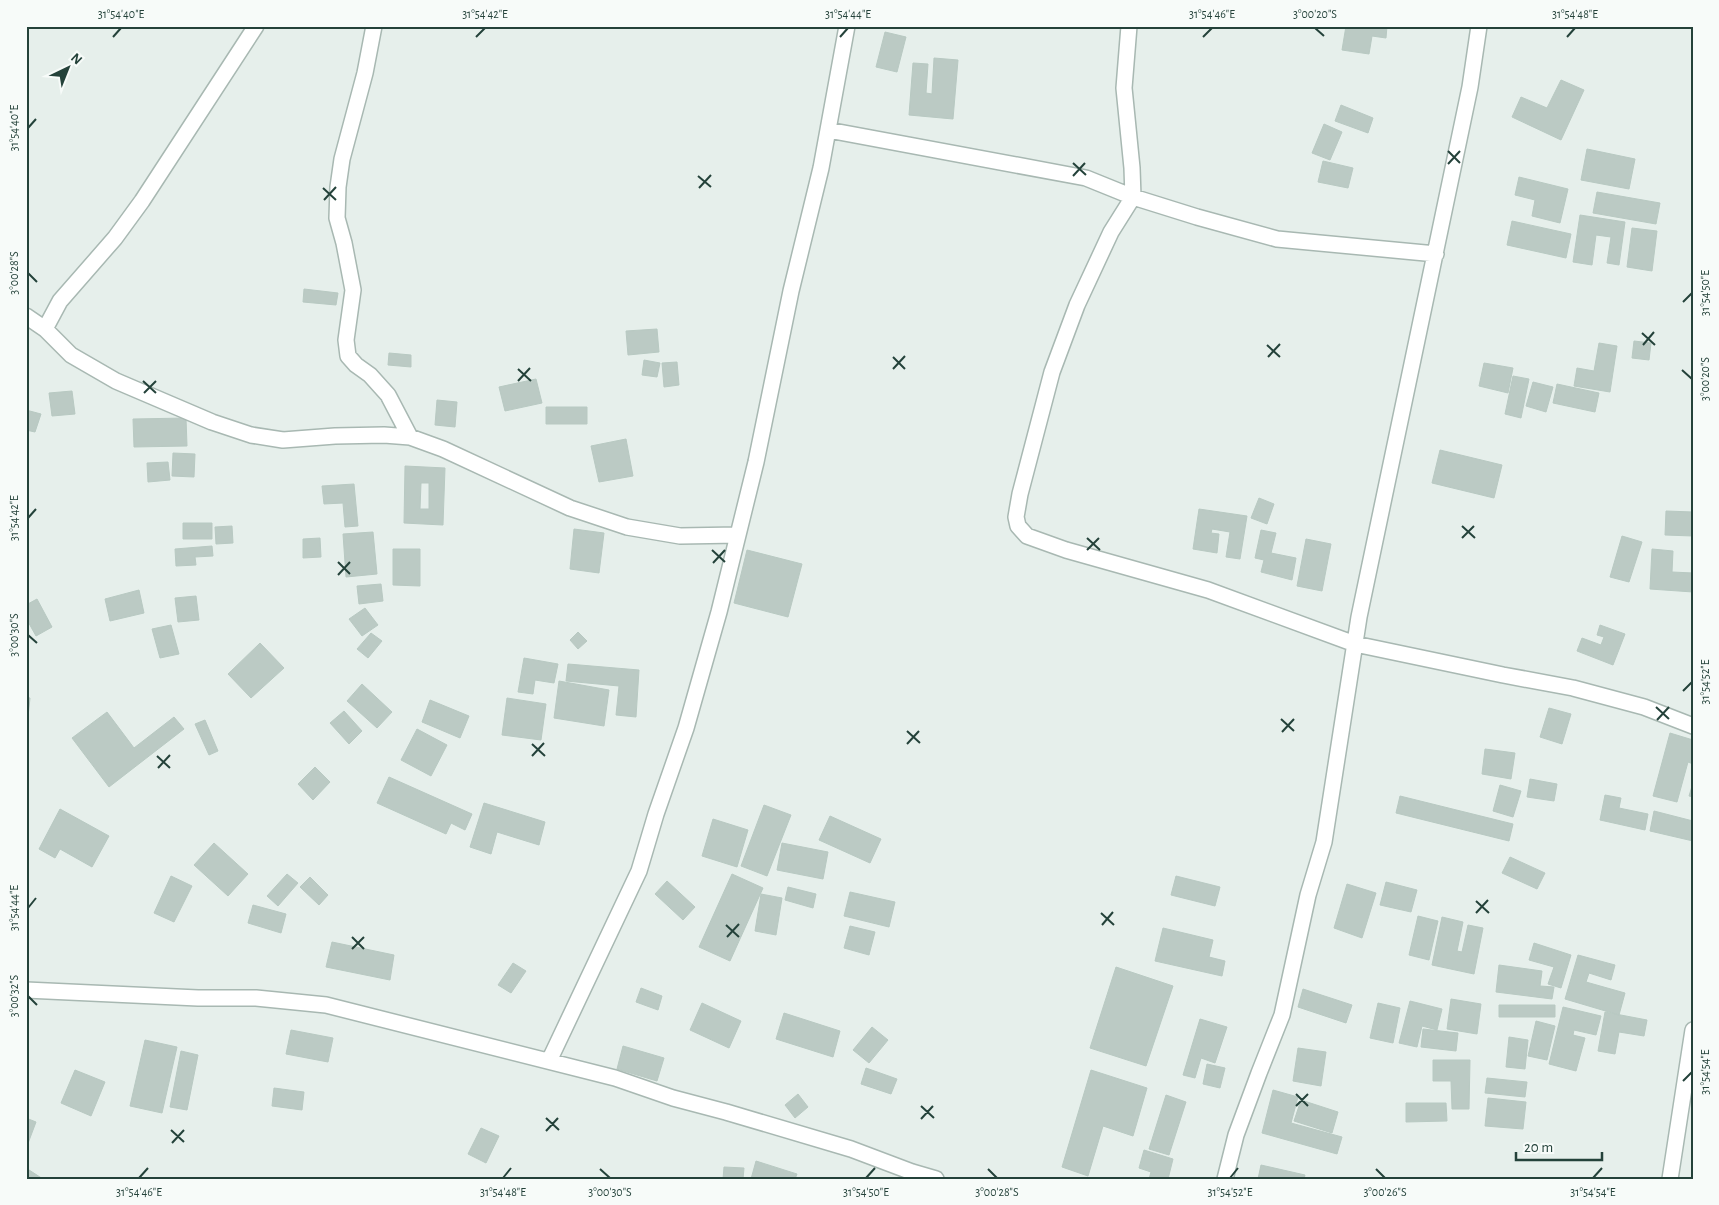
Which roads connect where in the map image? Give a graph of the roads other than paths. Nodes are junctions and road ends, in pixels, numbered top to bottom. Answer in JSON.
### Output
{"nodes":[{"id":1,"x":256,"y":26,"type":"edge"},
{"id":2,"x":374,"y":26,"type":"edge"},
{"id":3,"x":846,"y":26,"type":"edge"},
{"id":4,"x":1130,"y":26,"type":"edge"},
{"id":5,"x":1479,"y":26,"type":"edge"},
{"id":6,"x":828,"y":130,"type":"junction"},
{"id":7,"x":1133,"y":197,"type":"junction"},
{"id":8,"x":1436,"y":254,"type":"junction"},
{"id":9,"x":26,"y":316,"type":"edge"},
{"id":10,"x":45,"y":329,"type":"junction"},
{"id":11,"x":410,"y":438,"type":"junction"},
{"id":12,"x":738,"y":535,"type":"junction"},
{"id":13,"x":1355,"y":644,"type":"junction"},
{"id":14,"x":1693,"y":726,"type":"edge"},
{"id":15,"x":26,"y":990,"type":"edge"},
{"id":16,"x":1693,"y":1030,"type":"edge"},
{"id":17,"x":549,"y":1061,"type":"junction"},
{"id":18,"x":911,"y":1175,"type":"edge"},
{"id":19,"x":936,"y":1179,"type":"edge"},
{"id":20,"x":1226,"y":1179,"type":"edge"},
{"id":21,"x":1670,"y":1179,"type":"edge"}],
"edges":[{"from":1,"to":10,"type":"street"},
{"from":2,"to":11,"type":"street"},
{"from":3,"to":6,"type":"street"},
{"from":4,"to":7,"type":"street"},
{"from":5,"to":8,"type":"street"},
{"from":6,"to":7,"type":"street"},
{"from":6,"to":12,"type":"street"},
{"from":7,"to":8,"type":"street"},
{"from":7,"to":13,"type":"street"},
{"from":8,"to":13,"type":"street"},
{"from":9,"to":10,"type":"street"},
{"from":10,"to":11,"type":"street"},
{"from":11,"to":12,"type":"street"},
{"from":12,"to":17,"type":"street"},
{"from":13,"to":14,"type":"street"},
{"from":13,"to":20,"type":"street"},
{"from":15,"to":17,"type":"street"},
{"from":16,"to":21,"type":"street"},
{"from":17,"to":18,"type":"street"},
{"from":18,"to":19,"type":"street"}]}
